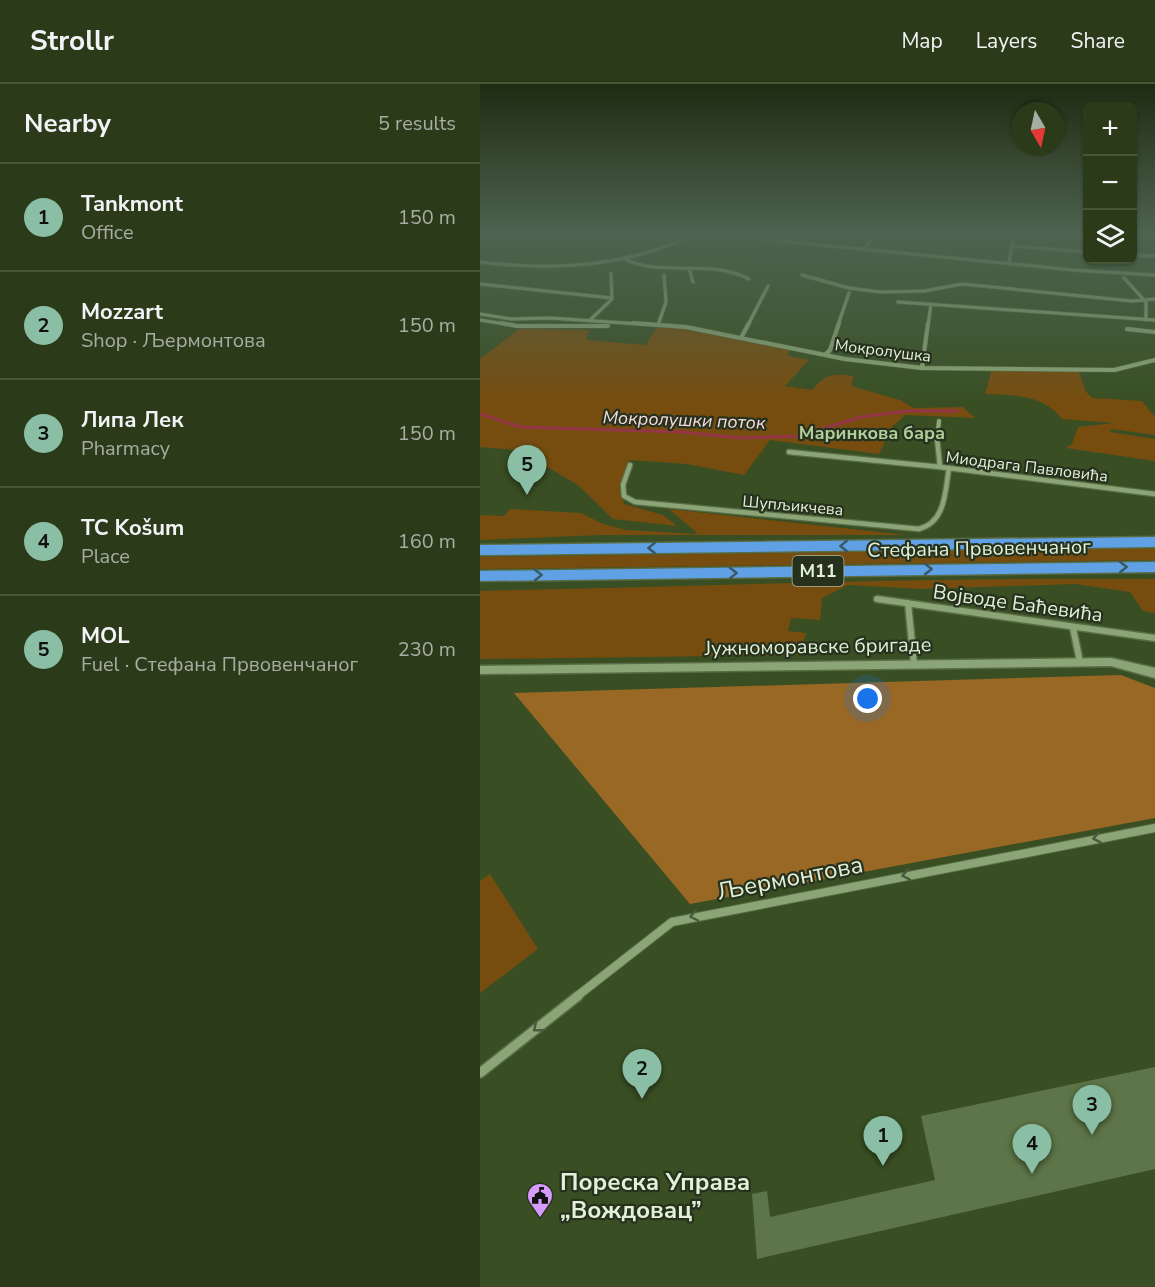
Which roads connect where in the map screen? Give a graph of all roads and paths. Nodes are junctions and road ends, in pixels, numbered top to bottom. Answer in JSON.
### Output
{"nodes":[{"id":1,"x":528,"y":289,"type":"edge"},
{"id":2,"x":612,"y":289,"type":"edge"},
{"id":3,"x":665,"y":289,"type":"edge"},
{"id":4,"x":766,"y":289,"type":"edge"},
{"id":5,"x":858,"y":289,"type":"edge"},
{"id":6,"x":931,"y":289,"type":"edge"},
{"id":7,"x":1017,"y":289,"type":"edge"},
{"id":8,"x":1134,"y":289,"type":"edge"},
{"id":9,"x":849,"y":293,"type":"dead end"},
{"id":10,"x":612,"y":298,"type":"junction"},
{"id":11,"x":1155,"y":299,"type":"edge"},
{"id":12,"x":1145,"y":301,"type":"junction"},
{"id":13,"x":898,"y":302,"type":"dead end"},
{"id":14,"x":931,"y":304,"type":"junction"},
{"id":15,"x":480,"y":314,"type":"edge"},
{"id":16,"x":480,"y":320,"type":"edge"},
{"id":17,"x":1146,"y":320,"type":"junction"},
{"id":18,"x":589,"y":321,"type":"junction"},
{"id":19,"x":1155,"y":321,"type":"edge"},
{"id":20,"x":627,"y":324,"type":"junction"},
{"id":21,"x":658,"y":325,"type":"junction"},
{"id":22,"x":1126,"y":329,"type":"dead end"},
{"id":23,"x":1155,"y":332,"type":"edge"},
{"id":24,"x":742,"y":336,"type":"junction"},
{"id":25,"x":825,"y":355,"type":"junction"},
{"id":26,"x":1155,"y":360,"type":"edge"},
{"id":27,"x":922,"y":368,"type":"junction"},
{"id":28,"x":939,"y":421,"type":"dead end"},
{"id":29,"x":789,"y":452,"type":"dead end"},
{"id":30,"x":630,"y":465,"type":"dead end"},
{"id":31,"x":940,"y":467,"type":"junction"},
{"id":32,"x":949,"y":468,"type":"junction"},
{"id":33,"x":1155,"y":494,"type":"edge"},
{"id":34,"x":1155,"y":542,"type":"edge"},
{"id":35,"x":480,"y":550,"type":"edge"},
{"id":36,"x":1155,"y":567,"type":"edge"},
{"id":37,"x":480,"y":576,"type":"edge"},
{"id":38,"x":877,"y":599,"type":"dead end"},
{"id":39,"x":908,"y":603,"type":"junction"},
{"id":40,"x":1073,"y":628,"type":"junction"},
{"id":41,"x":1155,"y":638,"type":"edge"},
{"id":42,"x":1080,"y":662,"type":"junction"},
{"id":43,"x":914,"y":664,"type":"junction"},
{"id":44,"x":480,"y":670,"type":"edge"},
{"id":45,"x":1155,"y":673,"type":"edge"},
{"id":46,"x":1155,"y":828,"type":"edge"},
{"id":47,"x":480,"y":1073,"type":"edge"}],
"edges":[{"from":1,"to":10,"type":"street"},
{"from":2,"to":10,"type":"street"},
{"from":3,"to":21,"type":"street"},
{"from":4,"to":24,"type":"street"},
{"from":5,"to":6,"type":"street"},
{"from":7,"to":12,"type":"street"},
{"from":8,"to":12,"type":"street"},
{"from":9,"to":25,"type":"street"},
{"from":10,"to":18,"type":"street"},
{"from":11,"to":12,"type":"street"},
{"from":12,"to":17,"type":"street"},
{"from":13,"to":14,"type":"street"},
{"from":14,"to":17,"type":"street"},
{"from":14,"to":27,"type":"street"},
{"from":15,"to":18,"type":"street","name":"Мокролушка"},
{"from":16,"to":20,"type":"street","name":"Мокролушка"},
{"from":17,"to":19,"type":"street"},
{"from":18,"to":20,"type":"street","name":"Мокролушка"},
{"from":20,"to":21,"type":"street","name":"Мокролушка"},
{"from":21,"to":24,"type":"street","name":"Мокролушка"},
{"from":22,"to":23,"type":"street"},
{"from":24,"to":25,"type":"street","name":"Мокролушка"},
{"from":25,"to":27,"type":"street","name":"Мокролушка"},
{"from":26,"to":27,"type":"street","name":"Мокролушка"},
{"from":28,"to":31,"type":"street"},
{"from":29,"to":31,"type":"street","name":"Миодрага Павловића"},
{"from":30,"to":32,"type":"street","name":"Шупљикчева"},
{"from":31,"to":32,"type":"street","name":"Миодрага Павловића"},
{"from":32,"to":33,"type":"street","name":"Миодрага Павловића"},
{"from":34,"to":35,"type":"highway","name":"Стефана Првовенчаног","number":"M11","one_way":true},
{"from":37,"to":36,"type":"highway","name":"Стефана Првовенчаног","number":"M11","one_way":true},
{"from":38,"to":39,"type":"street","name":"Војводе Баћевића"},
{"from":39,"to":40,"type":"street","name":"Војводе Баћевића"},
{"from":39,"to":43,"type":"street"},
{"from":40,"to":41,"type":"street","name":"Војводе Баћевића"},
{"from":40,"to":42,"type":"street"},
{"from":42,"to":43,"type":"street","name":"Јужноморавске бригаде"},
{"from":42,"to":45,"type":"street","name":"Јужноморавске бригаде"},
{"from":43,"to":44,"type":"street","name":"Јужноморавске бригаде"},
{"from":46,"to":47,"type":"street","name":"Љермонтова","one_way":true}]}
